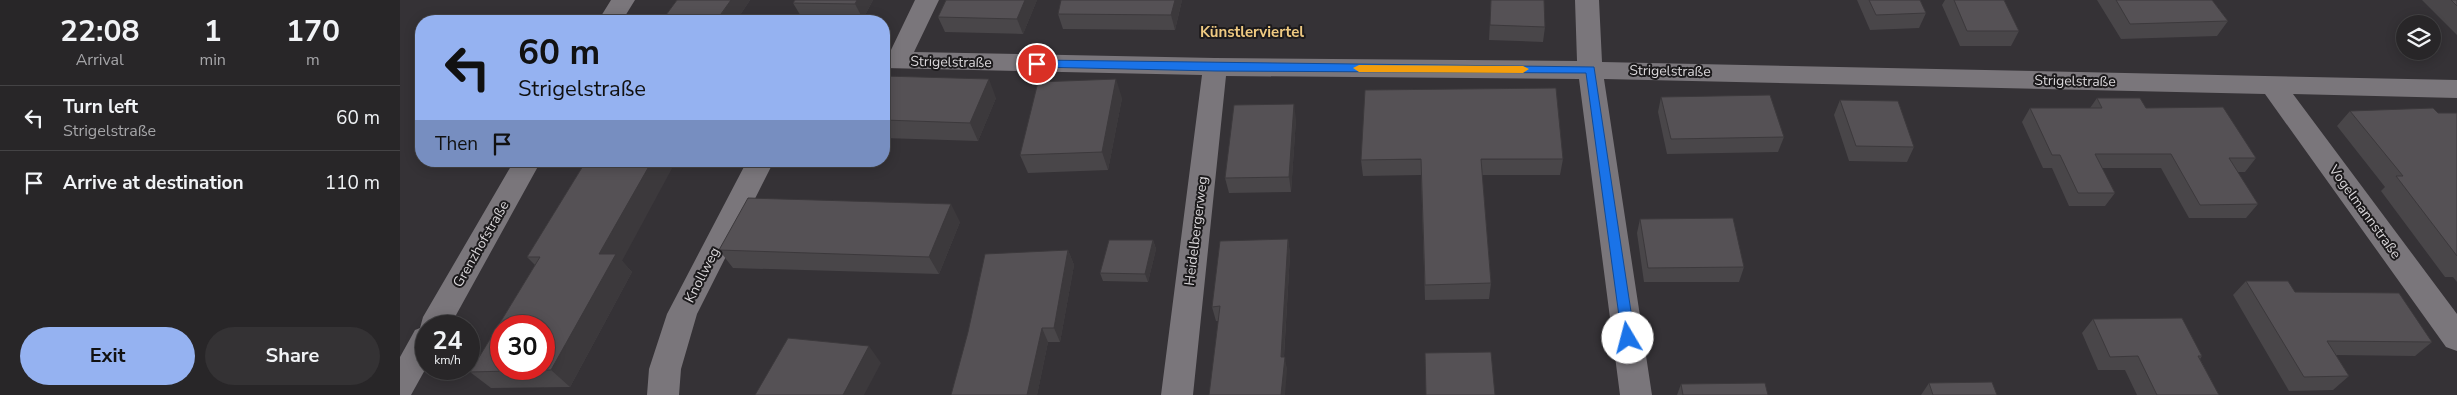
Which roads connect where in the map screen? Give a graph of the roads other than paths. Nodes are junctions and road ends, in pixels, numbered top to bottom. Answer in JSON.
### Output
{"nodes":[{"id":1,"x":622,"y":0,"type":"edge"},
{"id":2,"x":927,"y":0,"type":"edge"},
{"id":3,"x":1587,"y":0,"type":"edge"},
{"id":4,"x":613,"y":15,"type":"edge"},
{"id":5,"x":891,"y":61,"type":"edge"},
{"id":6,"x":1215,"y":67,"type":"junction"},
{"id":7,"x":1590,"y":70,"type":"junction"},
{"id":8,"x":2273,"y":86,"type":"junction"},
{"id":9,"x":2457,"y":89,"type":"edge"},
{"id":10,"x":525,"y":167,"type":"edge"},
{"id":11,"x":758,"y":167,"type":"edge"},
{"id":12,"x":440,"y":315,"type":"edge"},
{"id":13,"x":2457,"y":338,"type":"edge"},
{"id":14,"x":415,"y":359,"type":"edge"},
{"id":15,"x":400,"y":386,"type":"edge"},
{"id":16,"x":663,"y":395,"type":"edge"},
{"id":17,"x":1177,"y":395,"type":"edge"},
{"id":18,"x":1636,"y":395,"type":"edge"}],
"edges":[{"from":1,"to":4,"type":"street"},
{"from":2,"to":5,"type":"street"},
{"from":3,"to":7,"type":"street"},
{"from":5,"to":6,"type":"street","name":"Strigelstraße"},
{"from":6,"to":7,"type":"street","name":"Strigelstraße"},
{"from":6,"to":17,"type":"street","name":"Heidelbergerweg"},
{"from":7,"to":8,"type":"street","name":"Strigelstraße"},
{"from":7,"to":18,"type":"street"},
{"from":8,"to":9,"type":"street","name":"Strigelstraße"},
{"from":8,"to":13,"type":"street","name":"Vogelmannstraße"},
{"from":10,"to":12,"type":"street","name":"Grenzhofstraße"},
{"from":11,"to":16,"type":"street","name":"Knollweg"},
{"from":14,"to":15,"type":"street"}]}
